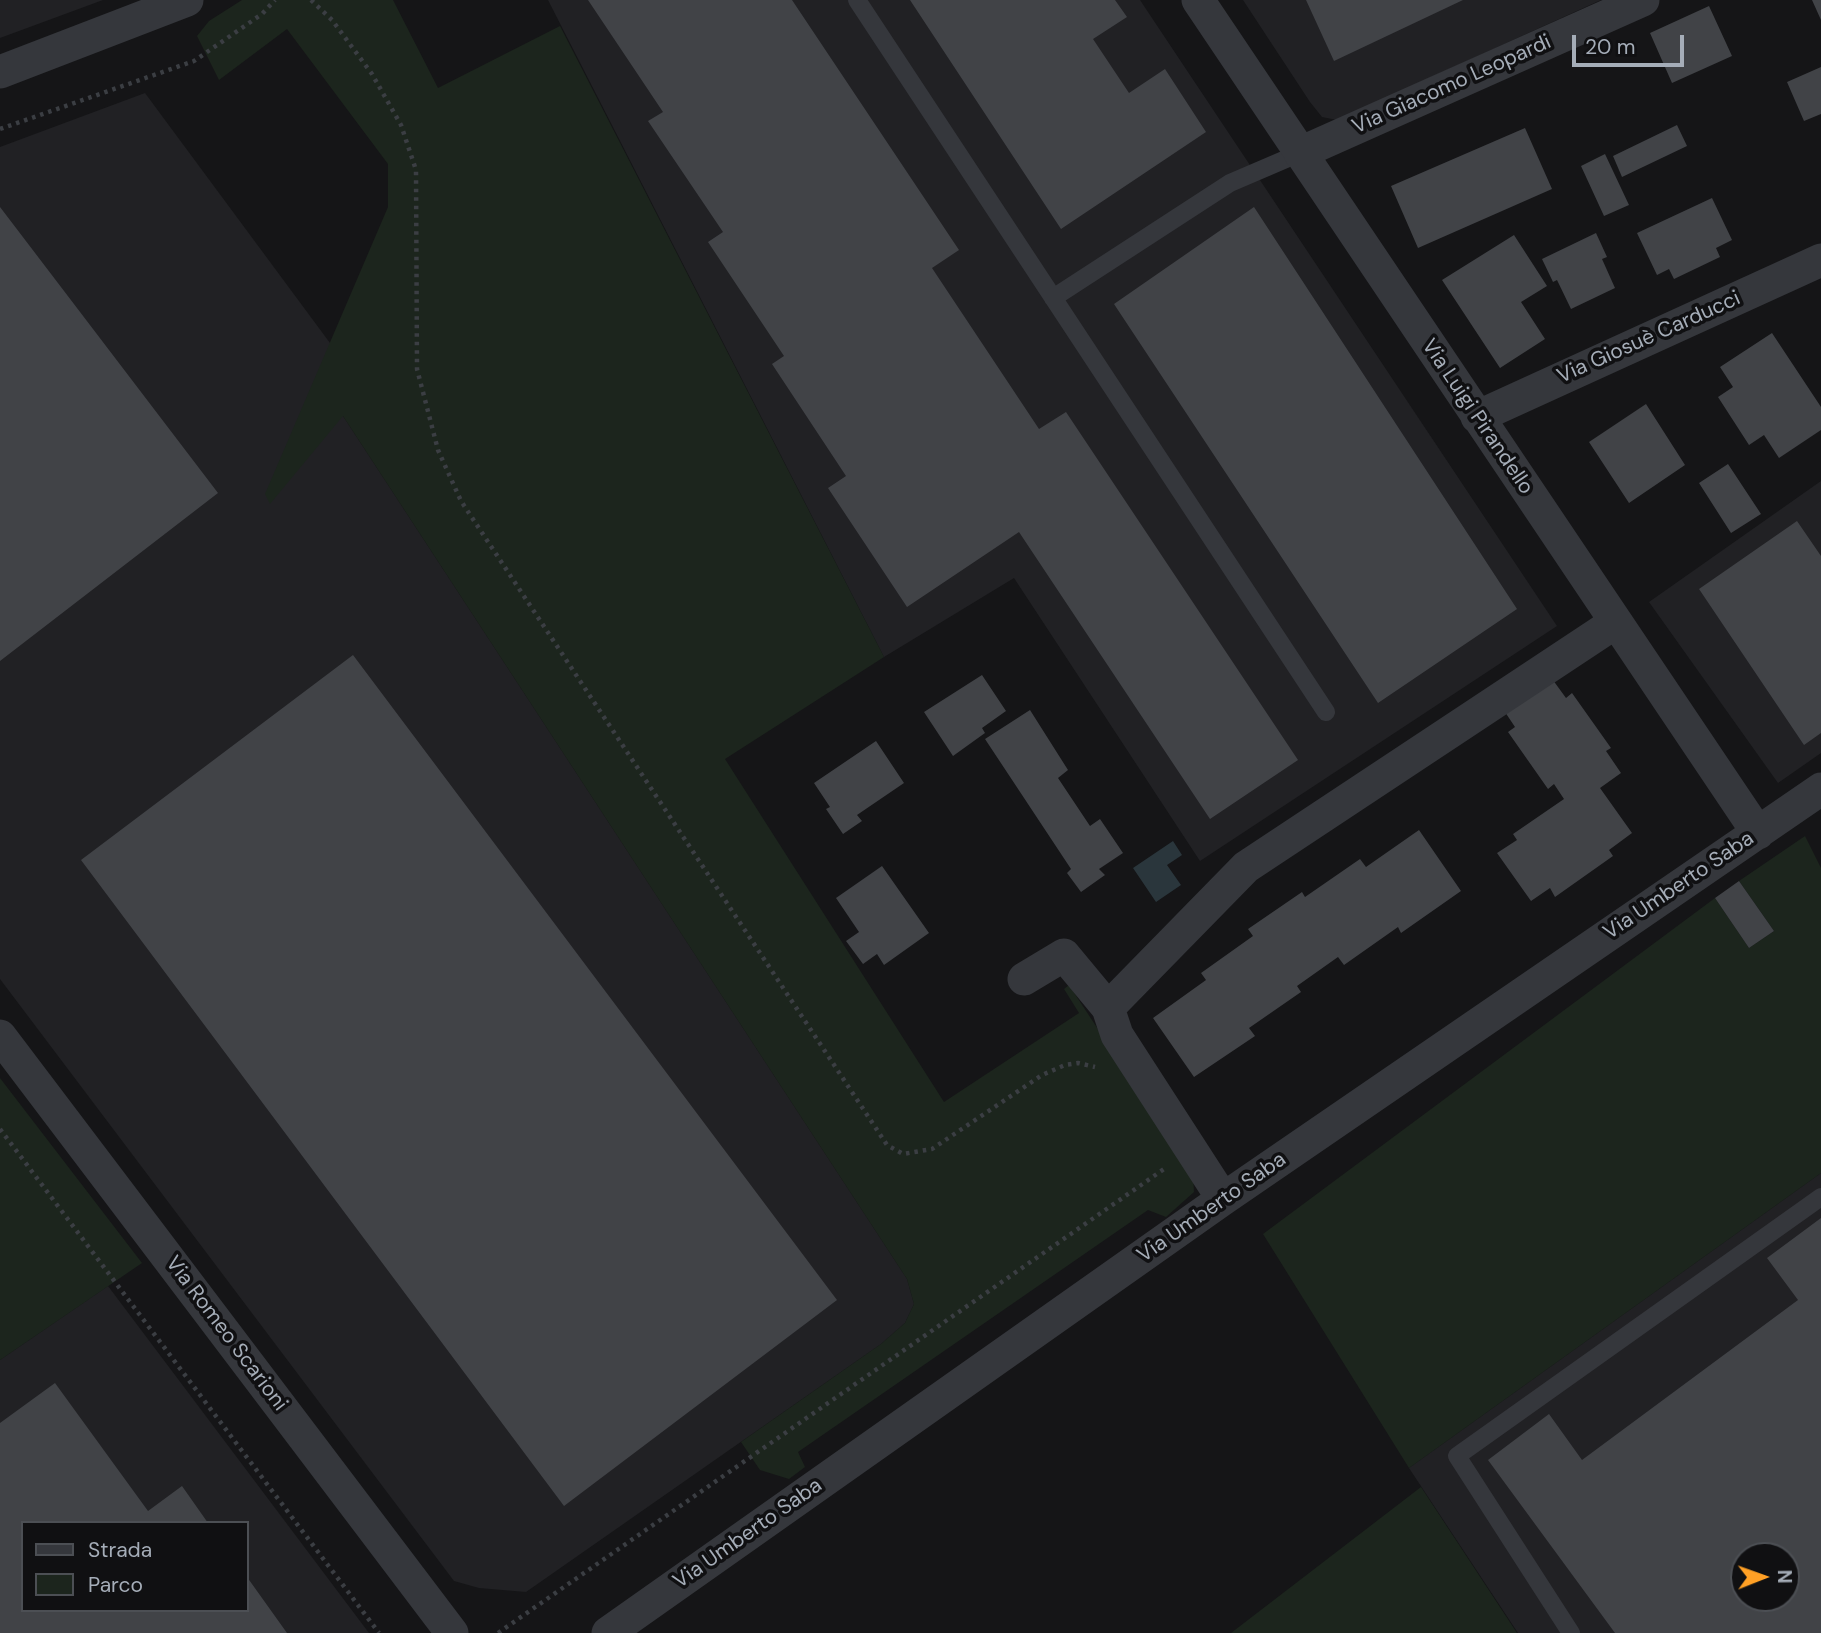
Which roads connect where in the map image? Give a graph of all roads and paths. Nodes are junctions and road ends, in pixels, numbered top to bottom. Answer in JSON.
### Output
{"nodes":[{"id":1,"x":187,"y":0,"type":"edge"},
{"id":2,"x":275,"y":0,"type":"edge"},
{"id":3,"x":312,"y":0,"type":"edge"},
{"id":4,"x":856,"y":0,"type":"edge"},
{"id":5,"x":1198,"y":0,"type":"edge"},
{"id":6,"x":1643,"y":0,"type":"edge"},
{"id":7,"x":0,"y":72,"type":"edge"},
{"id":8,"x":0,"y":129,"type":"edge"},
{"id":9,"x":1300,"y":153,"type":"junction"},
{"id":10,"x":1821,"y":260,"type":"edge"},
{"id":11,"x":1053,"y":298,"type":"junction"},
{"id":12,"x":1477,"y":417,"type":"junction"},
{"id":13,"x":1616,"y":622,"type":"junction"},
{"id":14,"x":1326,"y":712,"type":"dead end"},
{"id":15,"x":1821,"y":789,"type":"edge"},
{"id":16,"x":1758,"y":833,"type":"junction"},
{"id":17,"x":1024,"y":979,"type":"dead end"},
{"id":18,"x":1108,"y":1008,"type":"junction"},
{"id":19,"x":0,"y":1036,"type":"edge"},
{"id":20,"x":1102,"y":1078,"type":"dead end"},
{"id":21,"x":0,"y":1129,"type":"edge"},
{"id":22,"x":1156,"y":1157,"type":"dead end"},
{"id":23,"x":1178,"y":1162,"type":"junction"},
{"id":24,"x":1821,"y":1197,"type":"edge"},
{"id":25,"x":1223,"y":1199,"type":"junction"},
{"id":26,"x":1196,"y":1219,"type":"junction"},
{"id":27,"x":379,"y":1633,"type":"edge"},
{"id":28,"x":452,"y":1633,"type":"edge"},
{"id":29,"x":498,"y":1633,"type":"edge"},
{"id":30,"x":608,"y":1633,"type":"edge"},
{"id":31,"x":1571,"y":1633,"type":"edge"}],
"edges":[{"from":1,"to":7,"type":"street"},
{"from":2,"to":8,"type":"path"},
{"from":3,"to":20,"type":"path"},
{"from":4,"to":11,"type":"lane"},
{"from":5,"to":9,"type":"street","name":"Via Luigi Pirandello"},
{"from":6,"to":9,"type":"street","name":"Via Giacomo Leopardi"},
{"from":9,"to":11,"type":"lane"},
{"from":9,"to":12,"type":"street","name":"Via Luigi Pirandello"},
{"from":10,"to":12,"type":"street","name":"Via Giosuè Carducci"},
{"from":11,"to":14,"type":"lane"},
{"from":12,"to":13,"type":"street","name":"Via Luigi Pirandello"},
{"from":13,"to":16,"type":"street","name":"Via Luigi Pirandello"},
{"from":13,"to":18,"type":"street"},
{"from":15,"to":16,"type":"street","name":"Via Umberto Saba"},
{"from":16,"to":25,"type":"street","name":"Via Umberto Saba"},
{"from":17,"to":18,"type":"street"},
{"from":18,"to":23,"type":"street"},
{"from":19,"to":28,"type":"street","name":"Via Romeo Scarioni"},
{"from":21,"to":27,"type":"path"},
{"from":22,"to":23,"type":"path"},
{"from":23,"to":25,"type":"street"},
{"from":23,"to":26,"type":"path"},
{"from":23,"to":29,"type":"path"},
{"from":24,"to":31,"type":"lane"},
{"from":25,"to":26,"type":"street","name":"Via Umberto Saba"},
{"from":26,"to":30,"type":"street","name":"Via Umberto Saba"}]}
